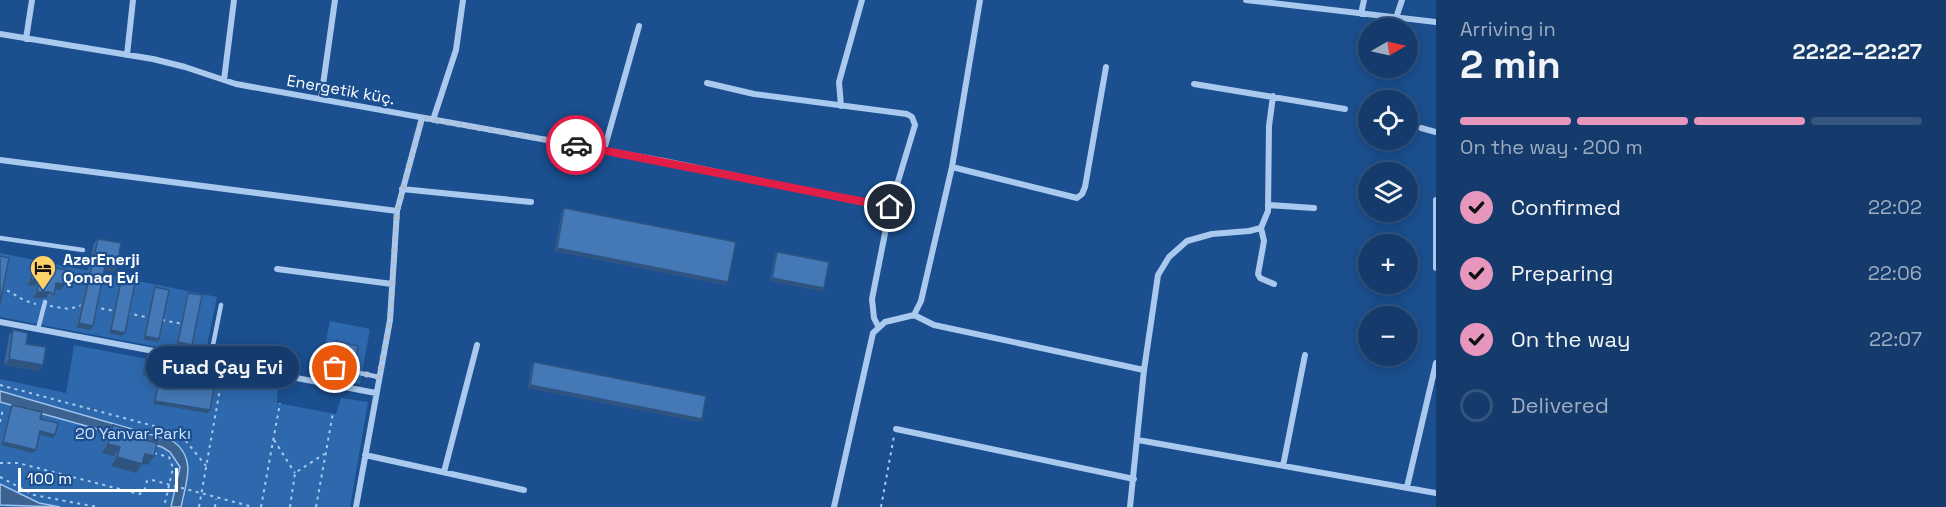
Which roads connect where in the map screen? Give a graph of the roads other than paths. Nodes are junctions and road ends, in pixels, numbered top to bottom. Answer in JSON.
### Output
{"nodes":[{"id":1,"x":32,"y":0,"type":"edge"},
{"id":2,"x":133,"y":0,"type":"edge"},
{"id":3,"x":234,"y":0,"type":"edge"},
{"id":4,"x":335,"y":0,"type":"edge"},
{"id":5,"x":463,"y":0,"type":"edge"},
{"id":6,"x":862,"y":0,"type":"edge"},
{"id":7,"x":980,"y":0,"type":"edge"},
{"id":8,"x":1246,"y":0,"type":"edge"},
{"id":9,"x":1364,"y":0,"type":"edge"},
{"id":10,"x":1402,"y":0,"type":"edge"},
{"id":11,"x":1361,"y":14,"type":"junction"},
{"id":12,"x":1396,"y":18,"type":"joint"},
{"id":13,"x":1418,"y":20,"type":"edge"},
{"id":14,"x":1436,"y":22,"type":"edge"},
{"id":15,"x":639,"y":26,"type":"dead end"},
{"id":16,"x":0,"y":34,"type":"edge"},
{"id":17,"x":26,"y":39,"type":"junction"},
{"id":18,"x":127,"y":55,"type":"junction"},
{"id":19,"x":1106,"y":67,"type":"dead end"},
{"id":20,"x":224,"y":80,"type":"junction"},
{"id":21,"x":707,"y":83,"type":"dead end"},
{"id":22,"x":1194,"y":84,"type":"dead end"},
{"id":23,"x":1273,"y":96,"type":"junction"},
{"id":24,"x":321,"y":99,"type":"junction"},
{"id":25,"x":841,"y":106,"type":"junction"},
{"id":26,"x":1345,"y":109,"type":"dead end"},
{"id":27,"x":422,"y":118,"type":"junction"},
{"id":28,"x":433,"y":120,"type":"junction"},
{"id":29,"x":1421,"y":128,"type":"dead end"},
{"id":30,"x":1436,"y":132,"type":"edge"},
{"id":31,"x":604,"y":150,"type":"junction"},
{"id":32,"x":0,"y":160,"type":"edge"},
{"id":33,"x":952,"y":167,"type":"junction"},
{"id":34,"x":402,"y":189,"type":"junction"},
{"id":35,"x":1436,"y":200,"type":"edge"},
{"id":36,"x":531,"y":202,"type":"dead end"},
{"id":37,"x":1268,"y":205,"type":"junction"},
{"id":38,"x":890,"y":207,"type":"junction"},
{"id":39,"x":1314,"y":208,"type":"dead end"},
{"id":40,"x":397,"y":211,"type":"junction"},
{"id":41,"x":1261,"y":228,"type":"junction"},
{"id":42,"x":0,"y":238,"type":"edge"},
{"id":43,"x":83,"y":250,"type":"dead end"},
{"id":44,"x":1436,"y":268,"type":"edge"},
{"id":45,"x":277,"y":269,"type":"dead end"},
{"id":46,"x":392,"y":284,"type":"junction"},
{"id":47,"x":1274,"y":284,"type":"dead end"},
{"id":48,"x":44,"y":304,"type":"road end"},
{"id":49,"x":221,"y":305,"type":"dead end"},
{"id":50,"x":914,"y":315,"type":"junction"},
{"id":51,"x":0,"y":321,"type":"edge"},
{"id":52,"x":878,"y":326,"type":"junction"},
{"id":53,"x":38,"y":329,"type":"junction"},
{"id":54,"x":477,"y":345,"type":"dead end"},
{"id":55,"x":1305,"y":355,"type":"dead end"},
{"id":56,"x":210,"y":360,"type":"junction"},
{"id":57,"x":1436,"y":363,"type":"edge"},
{"id":58,"x":335,"y":368,"type":"dead end"},
{"id":59,"x":1144,"y":370,"type":"junction"},
{"id":60,"x":379,"y":377,"type":"junction"},
{"id":61,"x":376,"y":393,"type":"junction"},
{"id":62,"x":896,"y":429,"type":"road end"},
{"id":63,"x":1138,"y":440,"type":"junction"},
{"id":64,"x":365,"y":455,"type":"junction"},
{"id":65,"x":1283,"y":466,"type":"junction"},
{"id":66,"x":444,"y":472,"type":"junction"},
{"id":67,"x":1134,"y":479,"type":"junction"},
{"id":68,"x":1407,"y":487,"type":"junction"},
{"id":69,"x":524,"y":490,"type":"dead end"},
{"id":70,"x":1436,"y":493,"type":"edge"},
{"id":71,"x":356,"y":507,"type":"edge"},
{"id":72,"x":834,"y":507,"type":"edge"},
{"id":73,"x":1130,"y":507,"type":"edge"}],
"edges":[{"from":1,"to":17,"type":"street"},
{"from":2,"to":18,"type":"street"},
{"from":3,"to":20,"type":"street"},
{"from":4,"to":24,"type":"street"},
{"from":5,"to":28,"type":"street"},
{"from":6,"to":25,"type":"street"},
{"from":7,"to":33,"type":"street"},
{"from":8,"to":11,"type":"street"},
{"from":9,"to":11,"type":"street"},
{"from":10,"to":12,"type":"street"},
{"from":11,"to":12,"type":"street"},
{"from":13,"to":14,"type":"street"},
{"from":15,"to":31,"type":"street"},
{"from":16,"to":17,"type":"street","name":"Energetik küç."},
{"from":17,"to":18,"type":"street","name":"Energetik küç."},
{"from":18,"to":20,"type":"street","name":"Energetik küç."},
{"from":19,"to":33,"type":"street"},
{"from":20,"to":24,"type":"street","name":"Energetik küç."},
{"from":21,"to":25,"type":"street"},
{"from":22,"to":23,"type":"street"},
{"from":23,"to":26,"type":"street"},
{"from":23,"to":37,"type":"street"},
{"from":24,"to":27,"type":"street","name":"Energetik küç."},
{"from":25,"to":38,"type":"street"},
{"from":27,"to":28,"type":"street","name":"Energetik küç."},
{"from":27,"to":34,"type":"street"},
{"from":28,"to":31,"type":"street","name":"Energetik küç."},
{"from":29,"to":30,"type":"street"},
{"from":31,"to":38,"type":"street","name":"Energetik küç."},
{"from":32,"to":40,"type":"street"},
{"from":33,"to":50,"type":"street"},
{"from":34,"to":36,"type":"street"},
{"from":34,"to":40,"type":"street"},
{"from":35,"to":44,"type":"street"},
{"from":37,"to":39,"type":"street"},
{"from":37,"to":41,"type":"street"},
{"from":38,"to":52,"type":"street"},
{"from":40,"to":46,"type":"street"},
{"from":41,"to":47,"type":"street"},
{"from":41,"to":59,"type":"street"},
{"from":42,"to":43,"type":"lane"},
{"from":45,"to":46,"type":"street"},
{"from":46,"to":60,"type":"street"},
{"from":48,"to":53,"type":"lane"},
{"from":49,"to":56,"type":"lane"},
{"from":50,"to":52,"type":"street"},
{"from":50,"to":59,"type":"street"},
{"from":51,"to":53,"type":"street"},
{"from":52,"to":72,"type":"street"},
{"from":53,"to":56,"type":"street"},
{"from":54,"to":66,"type":"street"},
{"from":55,"to":65,"type":"street"},
{"from":56,"to":61,"type":"street"},
{"from":57,"to":68,"type":"street"},
{"from":58,"to":60,"type":"lane"},
{"from":59,"to":63,"type":"street"},
{"from":60,"to":61,"type":"street"},
{"from":61,"to":64,"type":"street"},
{"from":62,"to":67,"type":"street"},
{"from":63,"to":65,"type":"street"},
{"from":63,"to":67,"type":"street"},
{"from":64,"to":66,"type":"street"},
{"from":64,"to":71,"type":"street"},
{"from":65,"to":68,"type":"street"},
{"from":66,"to":69,"type":"street"},
{"from":67,"to":73,"type":"street"},
{"from":68,"to":70,"type":"street"}]}
